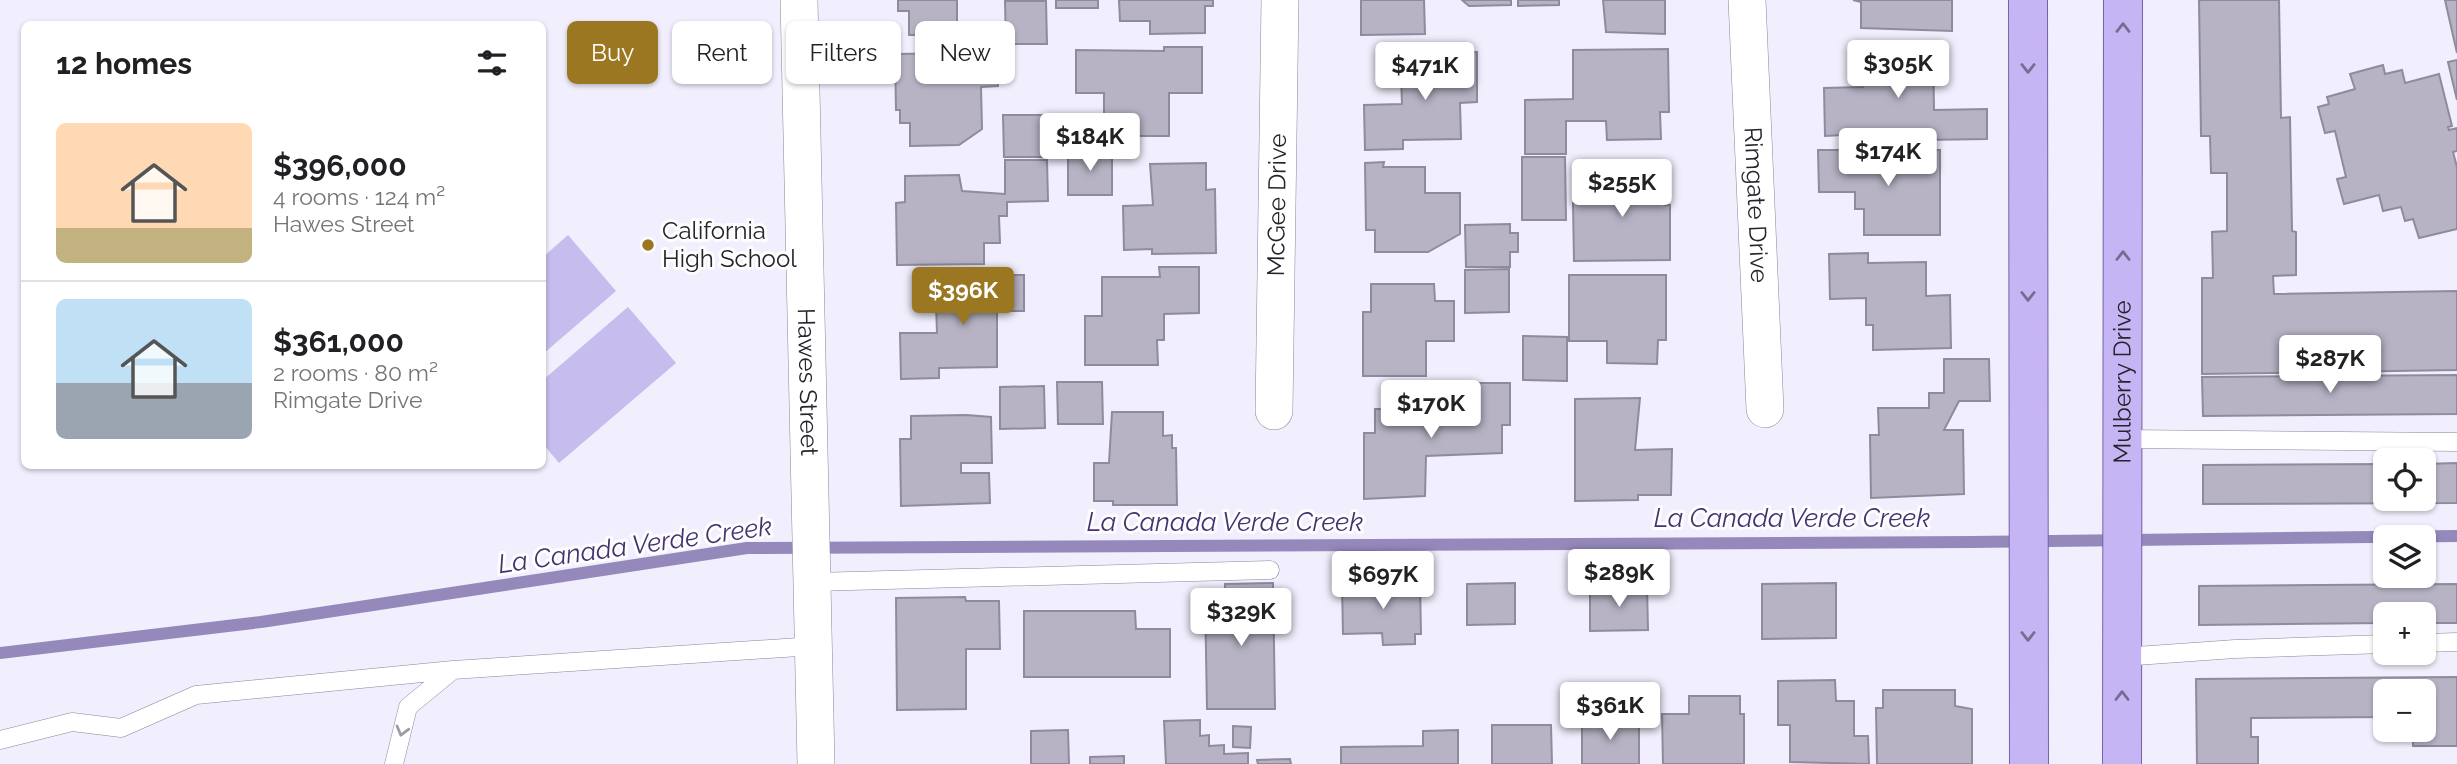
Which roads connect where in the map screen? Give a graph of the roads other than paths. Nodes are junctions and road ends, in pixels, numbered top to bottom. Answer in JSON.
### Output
{"nodes":[{"id":1,"x":799,"y":0,"type":"edge"},
{"id":2,"x":1280,"y":0,"type":"edge"},
{"id":3,"x":1747,"y":0,"type":"edge"},
{"id":4,"x":2028,"y":0,"type":"edge"},
{"id":5,"x":2123,"y":0,"type":"edge"},
{"id":6,"x":1765,"y":410,"type":"dead end"},
{"id":7,"x":1273,"y":411,"type":"dead end"},
{"id":8,"x":2123,"y":439,"type":"junction"},
{"id":9,"x":2457,"y":442,"type":"edge"},
{"id":10,"x":1270,"y":570,"type":"dead end"},
{"id":11,"x":812,"y":576,"type":"junction"},
{"id":12,"x":2457,"y":642,"type":"edge"},
{"id":13,"x":2436,"y":643,"type":"edge"},
{"id":14,"x":2373,"y":645,"type":"edge"},
{"id":15,"x":814,"y":646,"type":"junction"},
{"id":16,"x":2122,"y":657,"type":"junction"},
{"id":17,"x":453,"y":670,"type":"junction"},
{"id":18,"x":0,"y":740,"type":"edge"},
{"id":19,"x":394,"y":764,"type":"edge"},
{"id":20,"x":816,"y":764,"type":"edge"},
{"id":21,"x":2029,"y":764,"type":"edge"},
{"id":22,"x":2122,"y":764,"type":"edge"}],
"edges":[{"from":1,"to":11,"type":"street","name":"Hawes Street"},
{"from":2,"to":7,"type":"street","name":"McGee Drive"},
{"from":3,"to":6,"type":"street","name":"Rimgate Drive"},
{"from":4,"to":21,"type":"main road","one_way":true},
{"from":8,"to":5,"type":"main road","name":"Mulberry Drive","one_way":true},
{"from":8,"to":9,"type":"lane"},
{"from":8,"to":16,"type":"main road","name":"Mulberry Drive"},
{"from":10,"to":11,"type":"lane"},
{"from":11,"to":15,"type":"street","name":"Hawes Street"},
{"from":12,"to":13,"type":"lane"},
{"from":14,"to":16,"type":"lane"},
{"from":15,"to":17,"type":"lane"},
{"from":15,"to":20,"type":"street","name":"Hawes Street"},
{"from":22,"to":16,"type":"main road","name":"Mulberry Drive","one_way":true},
{"from":17,"to":18,"type":"lane"},
{"from":17,"to":19,"type":"lane","one_way":true}]}
